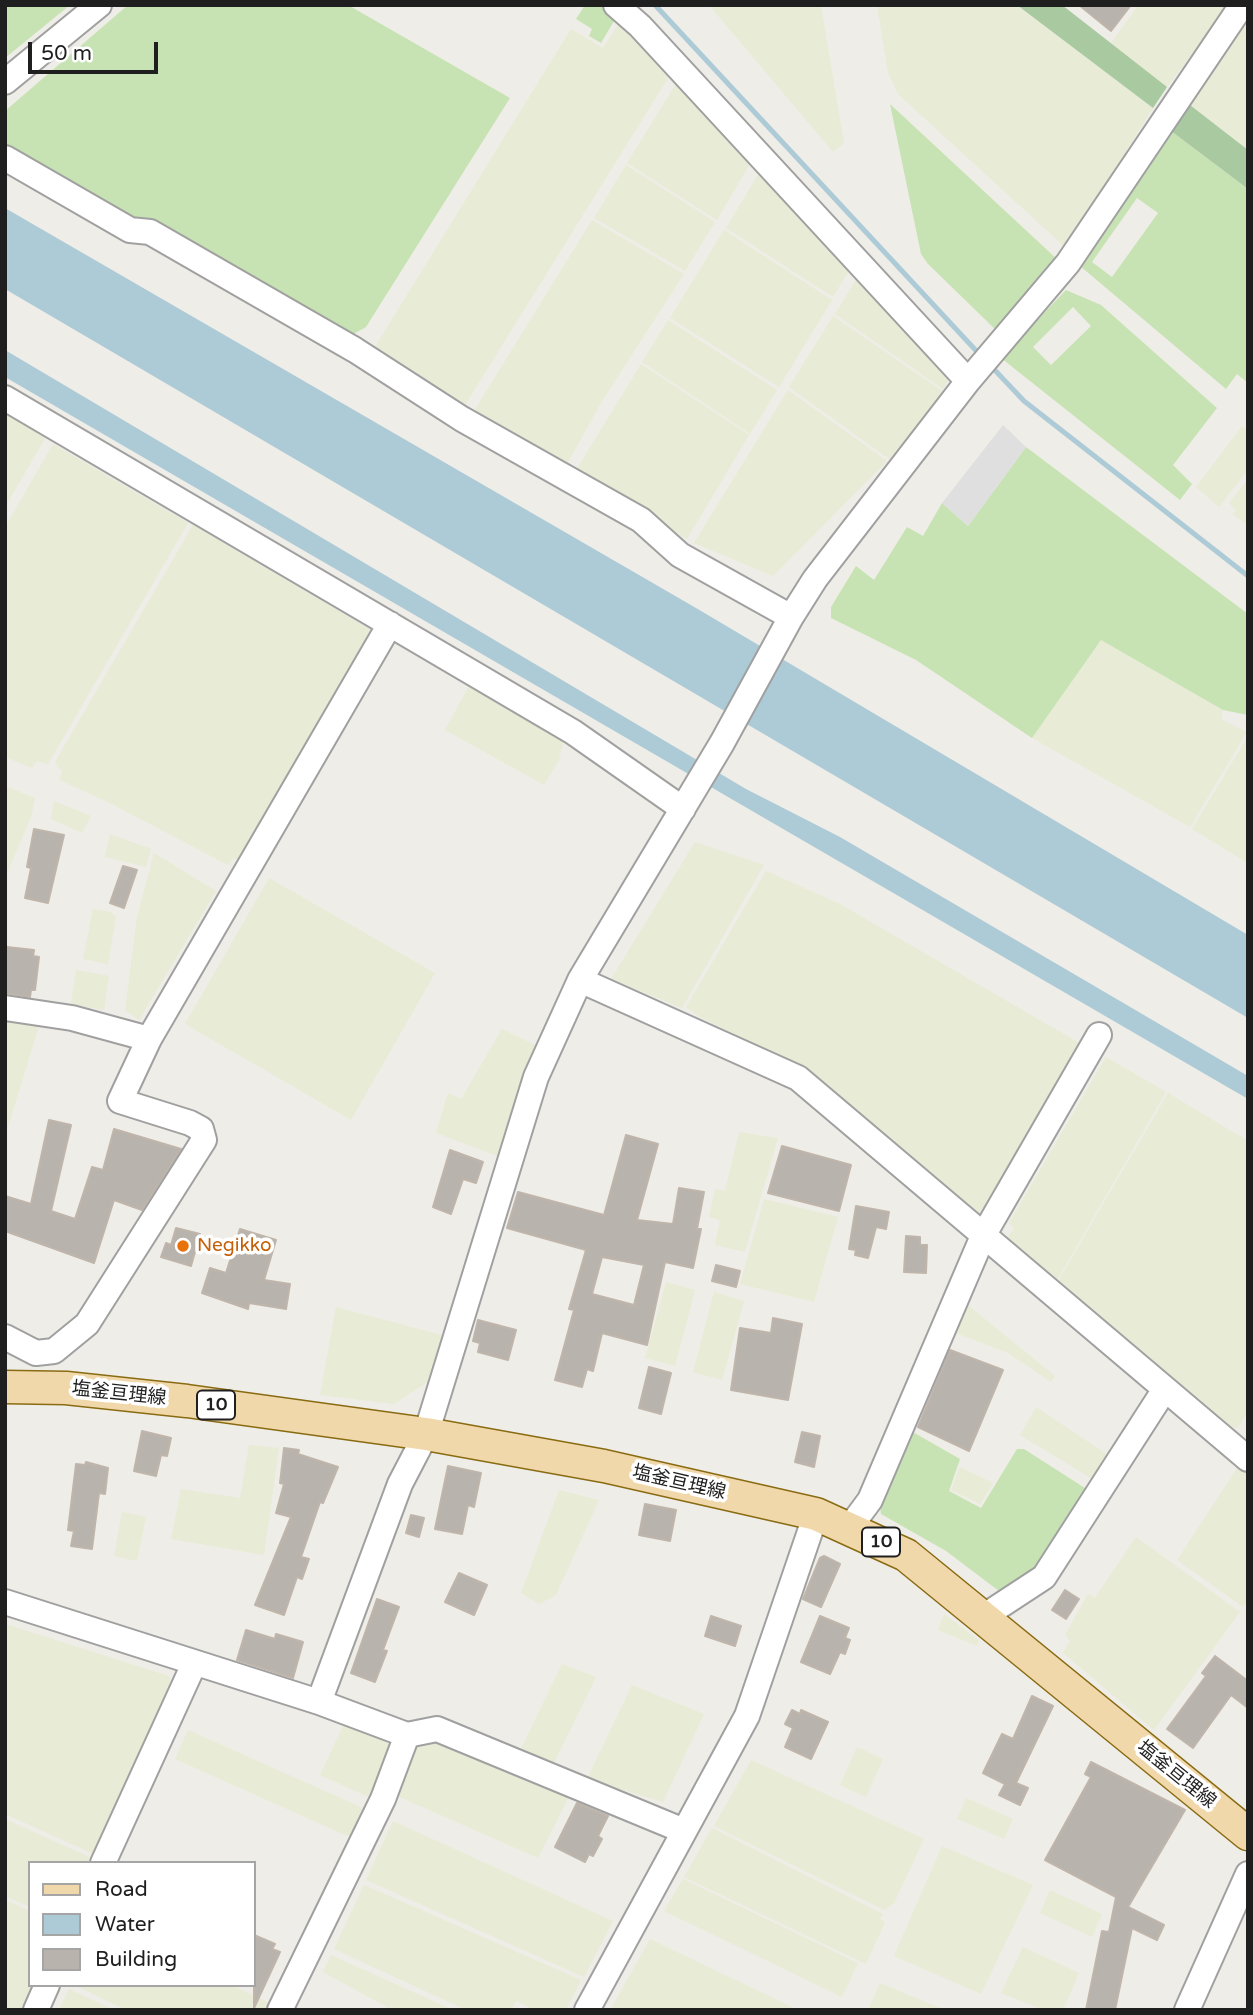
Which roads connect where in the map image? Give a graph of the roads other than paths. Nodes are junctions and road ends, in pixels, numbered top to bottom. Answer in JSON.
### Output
{"nodes":[{"id":1,"x":99,"y":5,"type":"edge"},
{"id":2,"x":616,"y":5,"type":"edge"},
{"id":3,"x":1242,"y":5,"type":"edge"},
{"id":4,"x":5,"y":82,"type":"edge"},
{"id":5,"x":5,"y":158,"type":"edge"},
{"id":6,"x":971,"y":378,"type":"junction"},
{"id":7,"x":5,"y":398,"type":"edge"},
{"id":8,"x":390,"y":624,"type":"junction"},
{"id":9,"x":785,"y":627,"type":"junction"},
{"id":10,"x":685,"y":806,"type":"junction"},
{"id":11,"x":580,"y":980,"type":"junction"},
{"id":12,"x":5,"y":1008,"type":"edge"},
{"id":13,"x":1099,"y":1035,"type":"dead end"},
{"id":14,"x":149,"y":1039,"type":"junction"},
{"id":15,"x":983,"y":1236,"type":"junction"},
{"id":16,"x":5,"y":1337,"type":"edge"},
{"id":17,"x":5,"y":1387,"type":"edge"},
{"id":18,"x":1165,"y":1389,"type":"junction"},
{"id":19,"x":426,"y":1434,"type":"junction"},
{"id":20,"x":1248,"y":1459,"type":"edge"},
{"id":21,"x":816,"y":1514,"type":"junction"},
{"id":22,"x":850,"y":1527,"type":"junction"},
{"id":23,"x":5,"y":1602,"type":"edge"},
{"id":24,"x":983,"y":1617,"type":"junction"},
{"id":25,"x":194,"y":1664,"type":"junction"},
{"id":26,"x":319,"y":1702,"type":"junction"},
{"id":27,"x":407,"y":1735,"type":"junction"},
{"id":28,"x":684,"y":1830,"type":"junction"},
{"id":29,"x":1248,"y":1834,"type":"edge"},
{"id":30,"x":104,"y":1861,"type":"edge"},
{"id":31,"x":1248,"y":1874,"type":"edge"},
{"id":32,"x":46,"y":1987,"type":"edge"},
{"id":33,"x":36,"y":2010,"type":"edge"},
{"id":34,"x":280,"y":2010,"type":"edge"},
{"id":35,"x":587,"y":2010,"type":"edge"},
{"id":36,"x":1187,"y":2010,"type":"edge"}],
"edges":[{"from":1,"to":4,"type":"street"},
{"from":2,"to":6,"type":"street"},
{"from":3,"to":6,"type":"street"},
{"from":5,"to":9,"type":"street"},
{"from":6,"to":9,"type":"street"},
{"from":7,"to":8,"type":"street"},
{"from":8,"to":10,"type":"street"},
{"from":8,"to":14,"type":"street"},
{"from":9,"to":10,"type":"street"},
{"from":10,"to":11,"type":"street"},
{"from":11,"to":15,"type":"street"},
{"from":11,"to":19,"type":"street"},
{"from":12,"to":14,"type":"street"},
{"from":13,"to":15,"type":"street"},
{"from":14,"to":16,"type":"street"},
{"from":15,"to":18,"type":"street"},
{"from":15,"to":22,"type":"street"},
{"from":17,"to":19,"type":"main road","name":"塩釜亘理線","number":"10"},
{"from":18,"to":20,"type":"street"},
{"from":18,"to":24,"type":"street"},
{"from":19,"to":21,"type":"main road","name":"塩釜亘理線","number":"10"},
{"from":19,"to":26,"type":"street"},
{"from":21,"to":22,"type":"main road","name":"塩釜亘理線","number":"10"},
{"from":21,"to":28,"type":"street"},
{"from":22,"to":24,"type":"main road","name":"塩釜亘理線","number":"10"},
{"from":23,"to":25,"type":"street"},
{"from":24,"to":29,"type":"main road","name":"塩釜亘理線","number":"10"},
{"from":25,"to":26,"type":"street"},
{"from":25,"to":30,"type":"street"},
{"from":26,"to":27,"type":"street"},
{"from":27,"to":28,"type":"street"},
{"from":27,"to":34,"type":"street"},
{"from":28,"to":35,"type":"street"},
{"from":31,"to":36,"type":"street"},
{"from":32,"to":33,"type":"street"}]}
